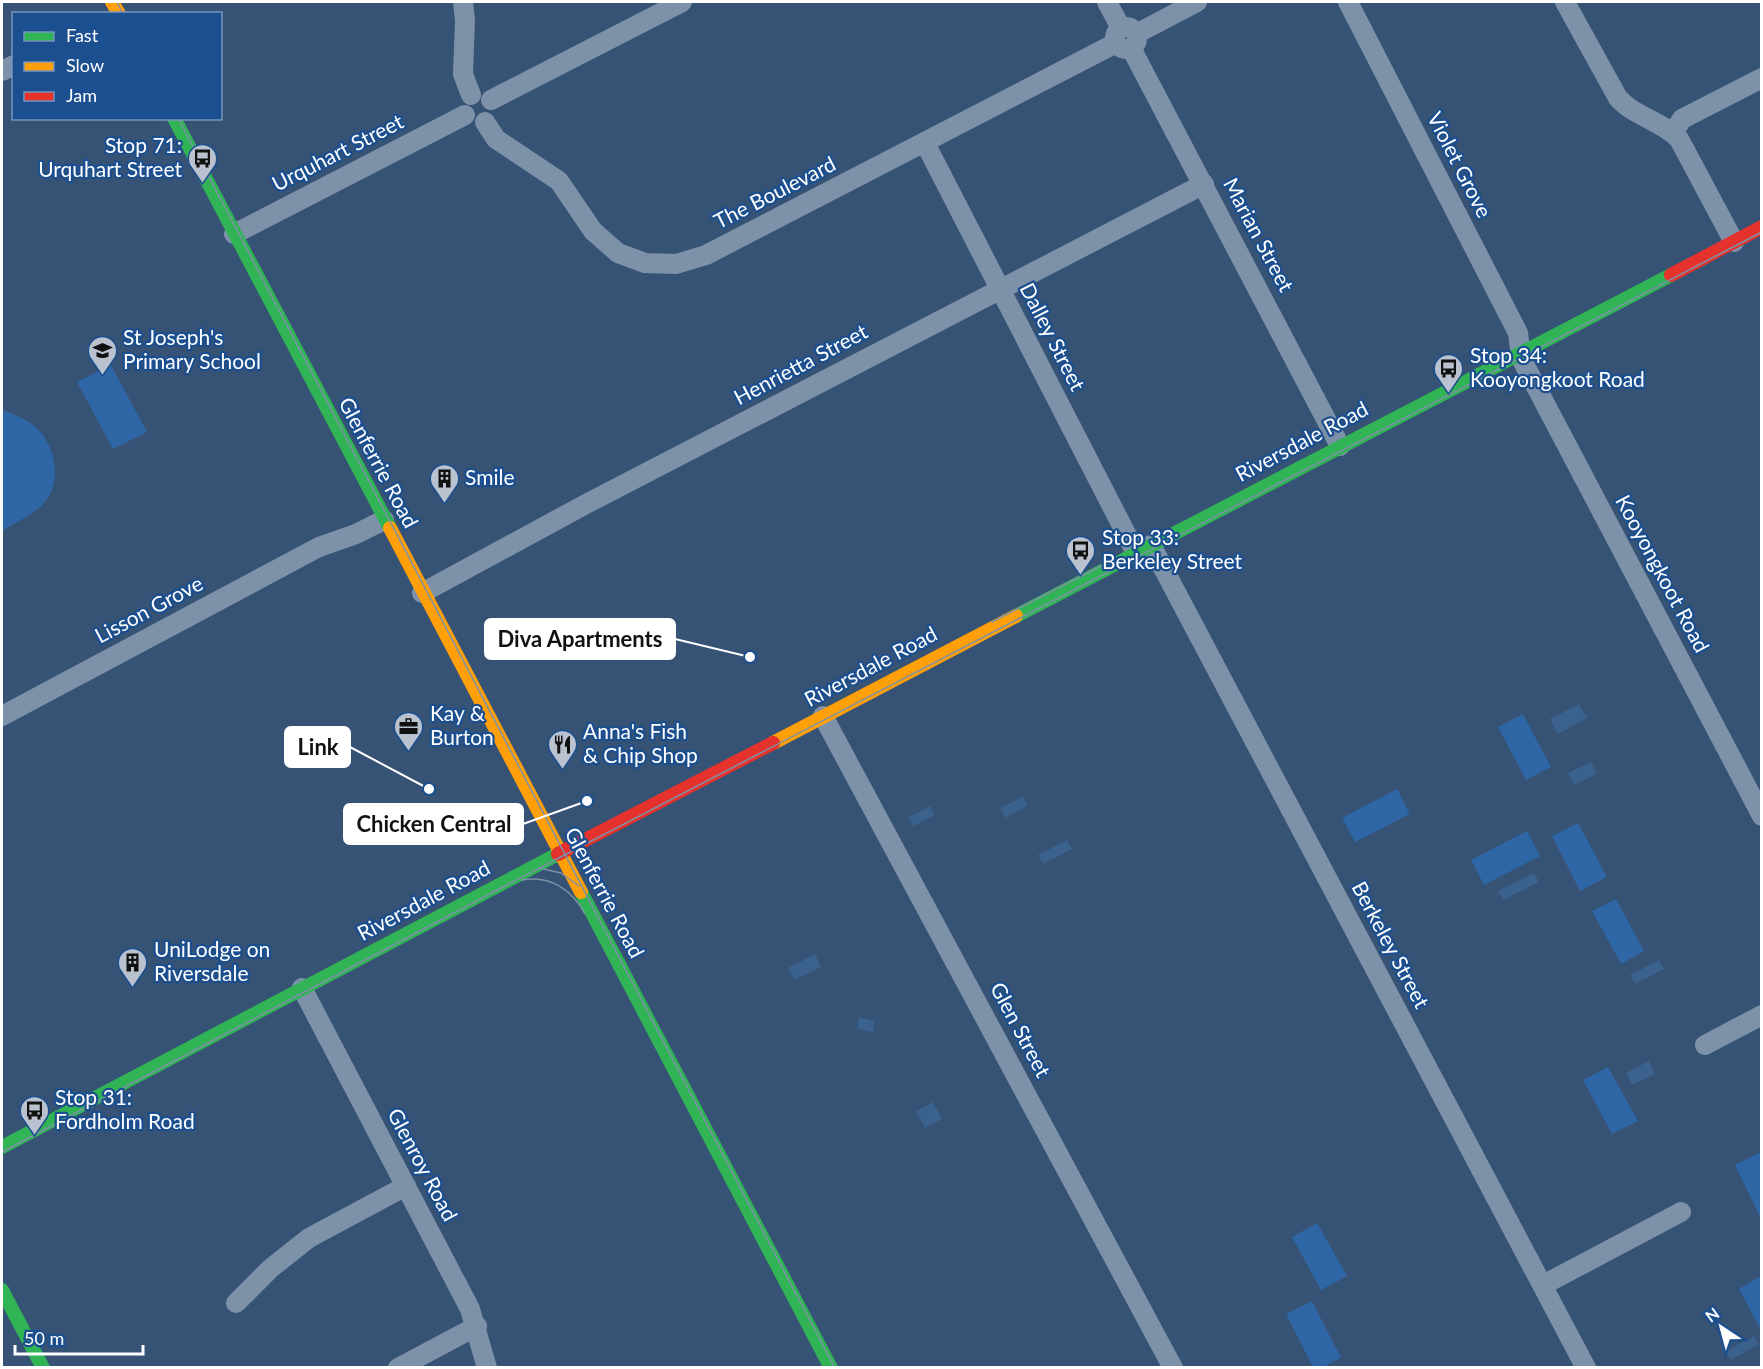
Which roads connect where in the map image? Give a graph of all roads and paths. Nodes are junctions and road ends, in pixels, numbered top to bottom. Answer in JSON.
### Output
{"nodes":[{"id":1,"x":463,"y":2,"type":"edge"},
{"id":2,"x":682,"y":2,"type":"edge"},
{"id":3,"x":1107,"y":2,"type":"edge"},
{"id":4,"x":1197,"y":2,"type":"edge"},
{"id":5,"x":1348,"y":2,"type":"edge"},
{"id":6,"x":1565,"y":2,"type":"edge"},
{"id":7,"x":1126,"y":38,"type":"junction"},
{"id":8,"x":1761,"y":78,"type":"edge"},
{"id":9,"x":471,"y":95,"type":"junction"},
{"id":10,"x":491,"y":100,"type":"junction"},
{"id":11,"x":465,"y":115,"type":"junction"},
{"id":12,"x":175,"y":120,"type":"edge"},
{"id":13,"x":485,"y":122,"type":"junction"},
{"id":14,"x":1674,"y":133,"type":"junction"},
{"id":15,"x":925,"y":143,"type":"junction"},
{"id":16,"x":1204,"y":184,"type":"junction"},
{"id":17,"x":1761,"y":227,"type":"edge"},
{"id":18,"x":234,"y":234,"type":"junction"},
{"id":19,"x":1734,"y":242,"type":"junction"},
{"id":20,"x":1000,"y":288,"type":"junction"},
{"id":21,"x":1521,"y":353,"type":"junction"},
{"id":22,"x":1340,"y":446,"type":"junction"},
{"id":23,"x":381,"y":514,"type":"junction"},
{"id":24,"x":1143,"y":549,"type":"junction"},
{"id":25,"x":422,"y":593,"type":"junction"},
{"id":26,"x":2,"y":716,"type":"edge"},
{"id":27,"x":823,"y":716,"type":"junction"},
{"id":28,"x":1761,"y":816,"type":"edge"},
{"id":29,"x":559,"y":854,"type":"junction"},
{"id":30,"x":302,"y":988,"type":"junction"},
{"id":31,"x":1761,"y":1015,"type":"edge"},
{"id":32,"x":1705,"y":1045,"type":"dead end"},
{"id":33,"x":2,"y":1147,"type":"edge"},
{"id":34,"x":406,"y":1186,"type":"junction"},
{"id":35,"x":1681,"y":1212,"type":"dead end"},
{"id":36,"x":1543,"y":1286,"type":"junction"},
{"id":37,"x":2,"y":1290,"type":"edge"},
{"id":38,"x":236,"y":1303,"type":"dead end"},
{"id":39,"x":477,"y":1326,"type":"junction"},
{"id":40,"x":43,"y":1368,"type":"edge"},
{"id":41,"x":398,"y":1368,"type":"edge"},
{"id":42,"x":487,"y":1368,"type":"edge"},
{"id":43,"x":831,"y":1368,"type":"edge"},
{"id":44,"x":1173,"y":1368,"type":"edge"},
{"id":45,"x":1586,"y":1368,"type":"edge"}],
"edges":[{"from":1,"to":9,"type":"street"},
{"from":2,"to":10,"type":"street"},
{"from":3,"to":7,"type":"street","name":"Marian Street"},
{"from":4,"to":7,"type":"street","name":"The Boulevard"},
{"from":5,"to":21,"type":"street","name":"Violet Grove"},
{"from":6,"to":14,"type":"street"},
{"from":7,"to":15,"type":"street","name":"The Boulevard"},
{"from":7,"to":16,"type":"street","name":"Marian Street"},
{"from":8,"to":14,"type":"street"},
{"from":9,"to":10,"type":"street"},
{"from":9,"to":11,"type":"street"},
{"from":10,"to":13,"type":"street"},
{"from":11,"to":13,"type":"street"},
{"from":11,"to":18,"type":"street","name":"Urquhart Street"},
{"from":12,"to":18,"type":"main road","name":"Glenferrie Road"},
{"from":13,"to":15,"type":"street","name":"The Boulevard"},
{"from":14,"to":19,"type":"street"},
{"from":15,"to":20,"type":"street","name":"Dalley Street"},
{"from":16,"to":20,"type":"street","name":"Henrietta Street"},
{"from":16,"to":22,"type":"street","name":"Marian Street"},
{"from":17,"to":19,"type":"main road","name":"Riversdale Road"},
{"from":18,"to":23,"type":"main road","name":"Glenferrie Road"},
{"from":19,"to":21,"type":"main road","name":"Riversdale Road"},
{"from":20,"to":24,"type":"street","name":"Dalley Street"},
{"from":20,"to":25,"type":"street","name":"Henrietta Street"},
{"from":21,"to":22,"type":"main road","name":"Riversdale Road"},
{"from":21,"to":28,"type":"street","name":"Kooyongkoot Road"},
{"from":22,"to":24,"type":"main road","name":"Riversdale Road"},
{"from":23,"to":25,"type":"main road","name":"Glenferrie Road"},
{"from":23,"to":26,"type":"street","name":"Lisson Grove"},
{"from":24,"to":27,"type":"main road","name":"Riversdale Road"},
{"from":24,"to":36,"type":"street","name":"Berkeley Street"},
{"from":25,"to":29,"type":"main road","name":"Glenferrie Road"},
{"from":27,"to":29,"type":"main road","name":"Riversdale Road"},
{"from":27,"to":44,"type":"street","name":"Glen Street"},
{"from":29,"to":30,"type":"main road","name":"Riversdale Road"},
{"from":29,"to":43,"type":"main road","name":"Glenferrie Road"},
{"from":30,"to":33,"type":"main road","name":"Riversdale Road"},
{"from":30,"to":34,"type":"street","name":"Glenroy Road"},
{"from":31,"to":32,"type":"street"},
{"from":34,"to":38,"type":"street"},
{"from":34,"to":39,"type":"street","name":"Glenroy Road"},
{"from":35,"to":36,"type":"street"},
{"from":36,"to":45,"type":"street","name":"Berkeley Street"},
{"from":37,"to":40,"type":"main road"},
{"from":39,"to":41,"type":"street"},
{"from":39,"to":42,"type":"street","name":"Glenroy Road"}]}
